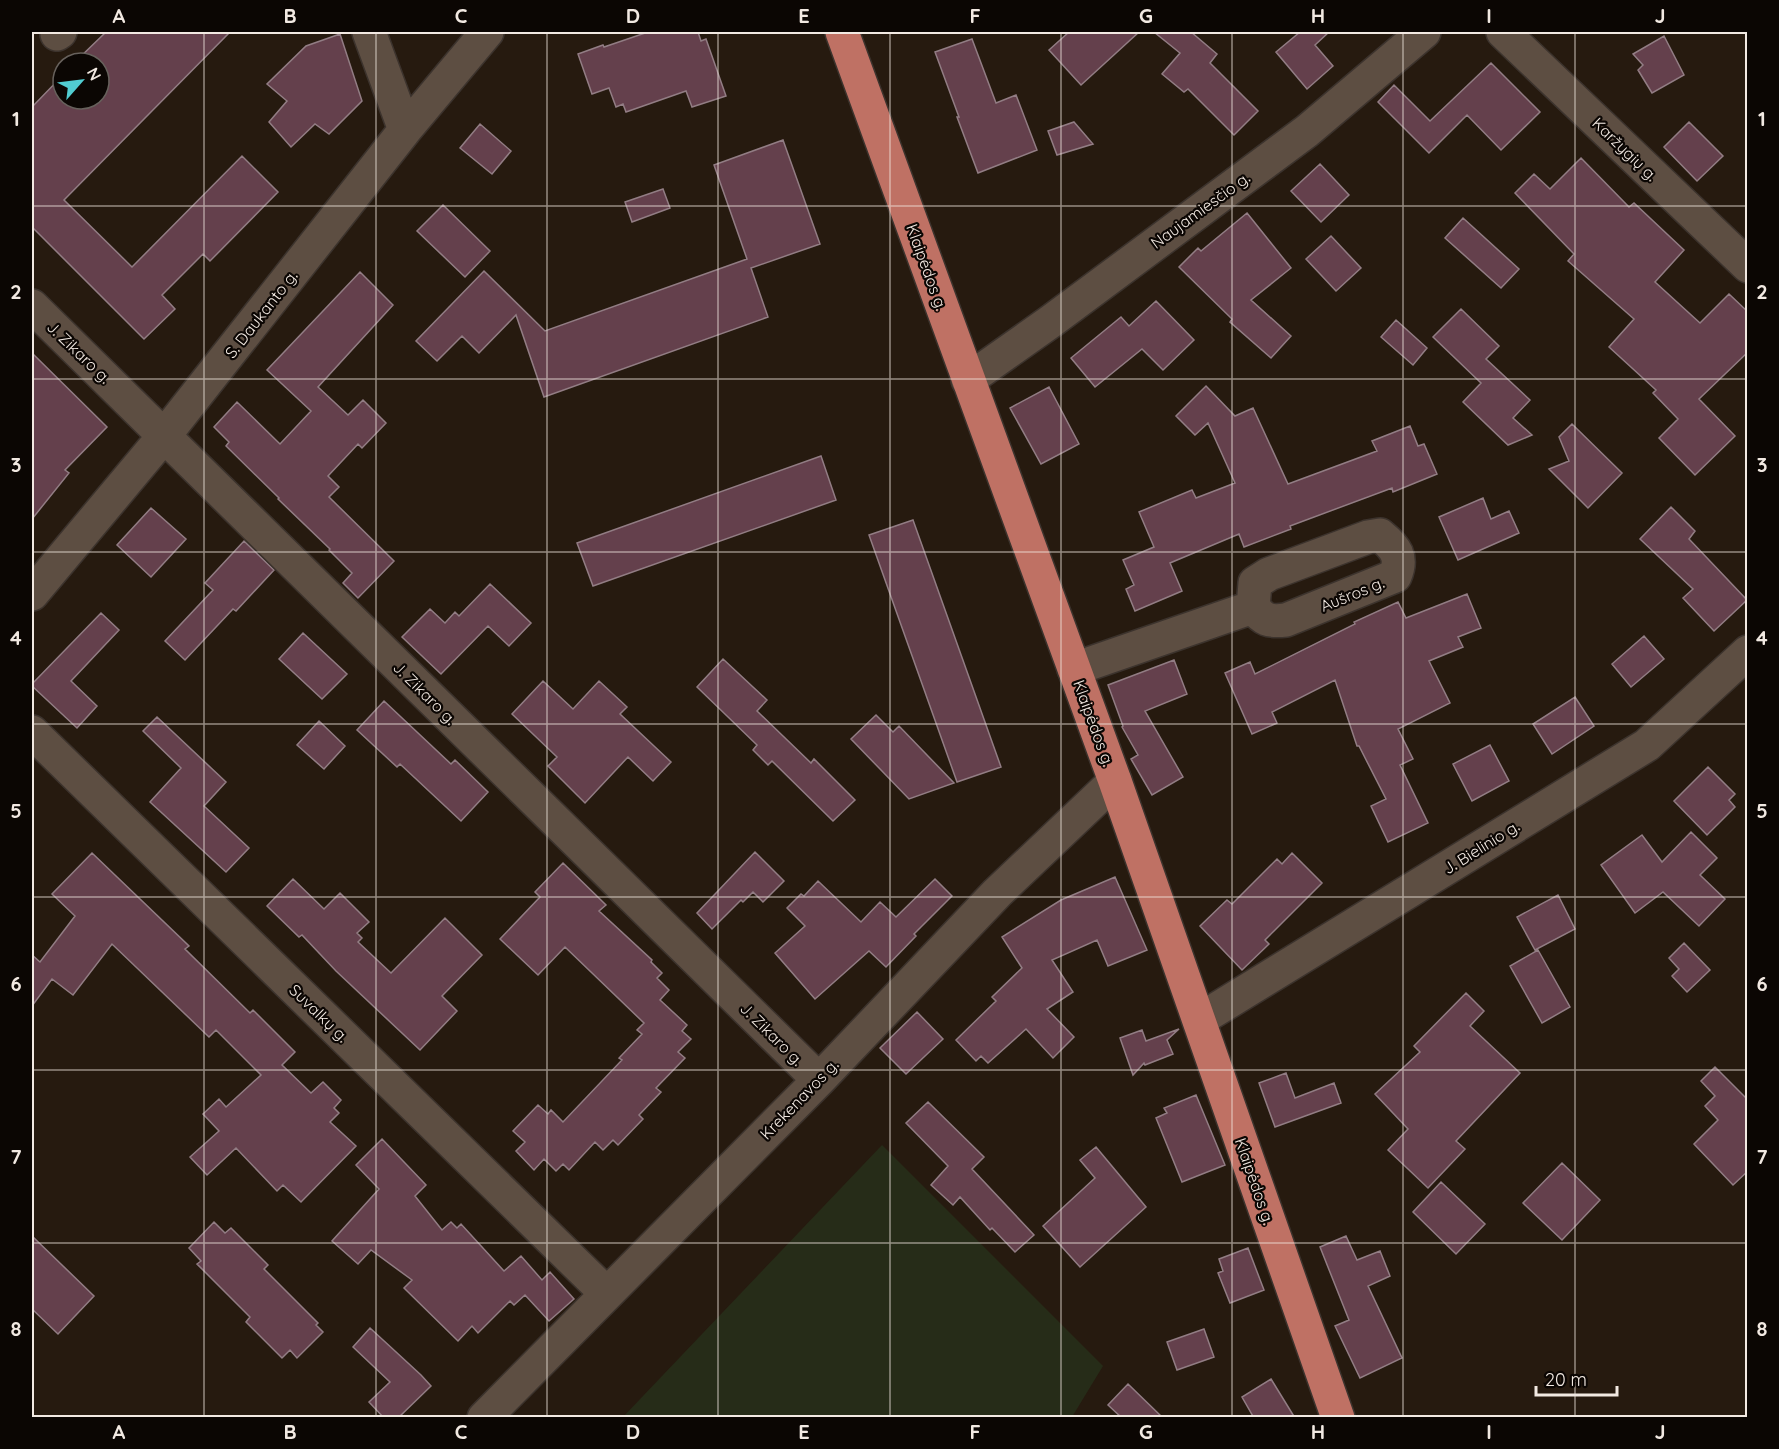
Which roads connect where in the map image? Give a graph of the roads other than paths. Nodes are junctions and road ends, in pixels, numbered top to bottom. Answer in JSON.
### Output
{"nodes":[{"id":1,"x":369,"y":32,"type":"edge"},
{"id":2,"x":487,"y":32,"type":"edge"},
{"id":3,"x":842,"y":32,"type":"edge"},
{"id":4,"x":1424,"y":32,"type":"edge"},
{"id":5,"x":1503,"y":32,"type":"edge"},
{"id":6,"x":405,"y":130,"type":"junction"},
{"id":7,"x":1748,"y":266,"type":"edge"},
{"id":8,"x":32,"y":306,"type":"edge"},
{"id":9,"x":968,"y":380,"type":"junction"},
{"id":10,"x":164,"y":436,"type":"junction"},
{"id":11,"x":34,"y":585,"type":"edge"},
{"id":12,"x":1253,"y":607,"type":"dead end"},
{"id":13,"x":1748,"y":652,"type":"edge"},
{"id":14,"x":1074,"y":669,"type":"junction"},
{"id":15,"x":32,"y":732,"type":"edge"},
{"id":16,"x":1115,"y":781,"type":"junction"},
{"id":17,"x":1199,"y":1020,"type":"junction"},
{"id":18,"x":819,"y":1080,"type":"junction"},
{"id":19,"x":607,"y":1294,"type":"junction"},
{"id":20,"x":484,"y":1418,"type":"edge"},
{"id":21,"x":1338,"y":1418,"type":"edge"}],
"edges":[{"from":1,"to":6,"type":"street"},
{"from":2,"to":6,"type":"street","name":"S. Daukanto g."},
{"from":3,"to":9,"type":"highway","name":"Klaipėdos g."},
{"from":4,"to":9,"type":"street","name":"Naujamiesčio g."},
{"from":5,"to":7,"type":"street","name":"Karžygių g."},
{"from":6,"to":10,"type":"street","name":"S. Daukanto g."},
{"from":8,"to":10,"type":"street","name":"J. Zikaro g."},
{"from":9,"to":14,"type":"highway","name":"Klaipėdos g."},
{"from":10,"to":11,"type":"street","name":"S. Daukanto g."},
{"from":10,"to":18,"type":"street","name":"J. Zikaro g."},
{"from":12,"to":14,"type":"street"},
{"from":13,"to":17,"type":"street","name":"J. Bielinio g."},
{"from":14,"to":16,"type":"highway","name":"Klaipėdos g."},
{"from":15,"to":19,"type":"street","name":"Suvalkų g."},
{"from":16,"to":17,"type":"highway","name":"Klaipėdos g."},
{"from":16,"to":18,"type":"street","name":"Krekenavos g."},
{"from":17,"to":21,"type":"highway","name":"Klaipėdos g."},
{"from":18,"to":19,"type":"street","name":"Krekenavos g."},
{"from":19,"to":20,"type":"street","name":"Krekenavos g."}]}
